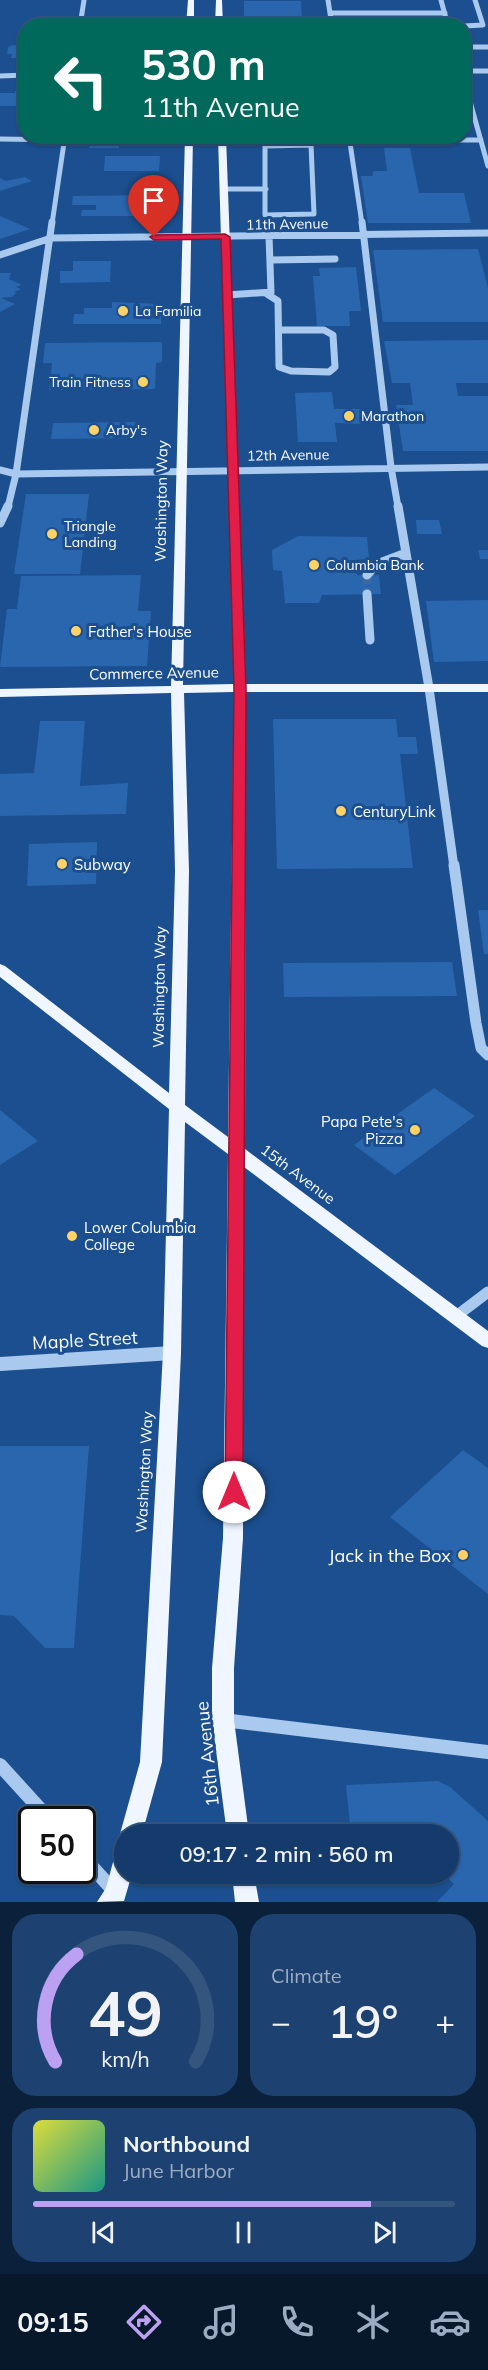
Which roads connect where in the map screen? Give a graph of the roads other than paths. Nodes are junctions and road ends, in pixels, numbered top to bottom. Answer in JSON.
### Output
{"nodes":[{"id":1,"x":84,"y":0,"type":"edge"},
{"id":2,"x":190,"y":0,"type":"edge"},
{"id":3,"x":219,"y":0,"type":"edge"},
{"id":4,"x":328,"y":0,"type":"edge"},
{"id":5,"x":441,"y":0,"type":"edge"},
{"id":6,"x":475,"y":0,"type":"edge"},
{"id":7,"x":330,"y":13,"type":"junction"},
{"id":8,"x":445,"y":13,"type":"junction"},
{"id":9,"x":81,"y":18,"type":"edge"},
{"id":10,"x":190,"y":18,"type":"edge"},
{"id":11,"x":219,"y":18,"type":"edge"},
{"id":12,"x":331,"y":18,"type":"edge"},
{"id":13,"x":446,"y":18,"type":"edge"},
{"id":14,"x":483,"y":25,"type":"junction"},
{"id":15,"x":471,"y":26,"type":"edge"},
{"id":16,"x":471,"y":47,"type":"edge"},
{"id":17,"x":488,"y":47,"type":"edge"},
{"id":18,"x":471,"y":71,"type":"edge"},
{"id":19,"x":488,"y":72,"type":"edge"},
{"id":20,"x":18,"y":75,"type":"edge"},
{"id":21,"x":0,"y":76,"type":"edge"},
{"id":22,"x":471,"y":103,"type":"edge"},
{"id":23,"x":0,"y":139,"type":"edge"},
{"id":24,"x":18,"y":139,"type":"edge"},
{"id":25,"x":483,"y":142,"type":"edge"},
{"id":26,"x":64,"y":144,"type":"edge"},
{"id":27,"x":189,"y":144,"type":"edge"},
{"id":28,"x":222,"y":144,"type":"edge"},
{"id":29,"x":350,"y":144,"type":"edge"},
{"id":30,"x":488,"y":166,"type":"edge"},
{"id":31,"x":224,"y":189,"type":"junction"},
{"id":32,"x":266,"y":189,"type":"junction"},
{"id":33,"x":488,"y":233,"type":"edge"},
{"id":34,"x":364,"y":234,"type":"junction"},
{"id":35,"x":269,"y":236,"type":"junction"},
{"id":36,"x":188,"y":237,"type":"junction"},
{"id":37,"x":225,"y":237,"type":"junction"},
{"id":38,"x":51,"y":238,"type":"junction"},
{"id":39,"x":0,"y":255,"type":"edge"},
{"id":40,"x":336,"y":259,"type":"dead end"},
{"id":41,"x":271,"y":260,"type":"junction"},
{"id":42,"x":267,"y":294,"type":"junction"},
{"id":43,"x":227,"y":295,"type":"junction"},
{"id":44,"x":279,"y":330,"type":"junction"},
{"id":45,"x":391,"y":467,"type":"junction"},
{"id":46,"x":488,"y":467,"type":"edge"},
{"id":47,"x":232,"y":469,"type":"junction"},
{"id":48,"x":0,"y":470,"type":"edge"},
{"id":49,"x":183,"y":470,"type":"junction"},
{"id":50,"x":16,"y":474,"type":"junction"},
{"id":51,"x":0,"y":523,"type":"edge"},
{"id":52,"x":406,"y":553,"type":"junction"},
{"id":53,"x":367,"y":575,"type":"dead end"},
{"id":54,"x":367,"y":594,"type":"tunnel mouth"},
{"id":55,"x":370,"y":640,"type":"dead end"},
{"id":56,"x":240,"y":688,"type":"junction"},
{"id":57,"x":429,"y":688,"type":"junction"},
{"id":58,"x":488,"y":688,"type":"edge"},
{"id":59,"x":177,"y":689,"type":"junction"},
{"id":60,"x":0,"y":693,"type":"edge"},
{"id":61,"x":0,"y":969,"type":"edge"},
{"id":62,"x":488,"y":1055,"type":"edge"},
{"id":63,"x":178,"y":1108,"type":"junction"},
{"id":64,"x":236,"y":1152,"type":"junction"},
{"id":65,"x":488,"y":1292,"type":"edge"},
{"id":66,"x":455,"y":1317,"type":"junction"},
{"id":67,"x":488,"y":1341,"type":"edge"},
{"id":68,"x":172,"y":1353,"type":"junction"},
{"id":69,"x":0,"y":1364,"type":"edge"},
{"id":70,"x":223,"y":1720,"type":"junction"},
{"id":71,"x":488,"y":1752,"type":"edge"},
{"id":72,"x":0,"y":1765,"type":"edge"},
{"id":73,"x":37,"y":1806,"type":"edge"},
{"id":74,"x":134,"y":1824,"type":"edge"},
{"id":75,"x":237,"y":1824,"type":"edge"},
{"id":76,"x":96,"y":1875,"type":"edge"},
{"id":77,"x":244,"y":1884,"type":"edge"},
{"id":78,"x":112,"y":1897,"type":"edge"},
{"id":79,"x":247,"y":1902,"type":"edge"}],
"edges":[{"from":1,"to":9,"type":"street"},
{"from":2,"to":10,"type":"main road"},
{"from":3,"to":11,"type":"main road"},
{"from":4,"to":7,"type":"street"},
{"from":5,"to":8,"type":"street"},
{"from":6,"to":14,"type":"street"},
{"from":7,"to":8,"type":"street"},
{"from":7,"to":12,"type":"street"},
{"from":8,"to":13,"type":"street"},
{"from":14,"to":15,"type":"street"},
{"from":14,"to":17,"type":"street"},
{"from":16,"to":17,"type":"street"},
{"from":18,"to":19,"type":"street"},
{"from":20,"to":21,"type":"street"},
{"from":22,"to":25,"type":"street"},
{"from":23,"to":24,"type":"street"},
{"from":25,"to":30,"type":"street"},
{"from":26,"to":38,"type":"street"},
{"from":27,"to":36,"type":"main road","name":"Washington Way"},
{"from":28,"to":31,"type":"main road"},
{"from":29,"to":34,"type":"street"},
{"from":31,"to":32,"type":"street"},
{"from":31,"to":37,"type":"main road"},
{"from":32,"to":32,"type":"street"},
{"from":33,"to":34,"type":"street","name":"11th Avenue"},
{"from":34,"to":35,"type":"street","name":"11th Avenue"},
{"from":34,"to":45,"type":"street"},
{"from":35,"to":37,"type":"street","name":"11th Avenue"},
{"from":35,"to":41,"type":"street"},
{"from":36,"to":37,"type":"street","name":"11th Avenue"},
{"from":36,"to":38,"type":"street","name":"11th Avenue"},
{"from":36,"to":49,"type":"main road","name":"Washington Way"},
{"from":37,"to":43,"type":"main road"},
{"from":38,"to":39,"type":"street","name":"11th Avenue"},
{"from":38,"to":50,"type":"street"},
{"from":40,"to":41,"type":"street"},
{"from":41,"to":42,"type":"street"},
{"from":42,"to":43,"type":"street"},
{"from":42,"to":44,"type":"street"},
{"from":43,"to":47,"type":"main road"},
{"from":44,"to":44,"type":"street"},
{"from":45,"to":46,"type":"street","name":"12th Avenue"},
{"from":45,"to":47,"type":"street","name":"12th Avenue"},
{"from":45,"to":52,"type":"street"},
{"from":47,"to":49,"type":"street","name":"12th Avenue"},
{"from":47,"to":56,"type":"main road"},
{"from":48,"to":50,"type":"street","name":"12th Avenue"},
{"from":49,"to":50,"type":"street","name":"12th Avenue"},
{"from":49,"to":59,"type":"main road","name":"Washington Way"},
{"from":50,"to":51,"type":"street"},
{"from":52,"to":53,"type":"street"},
{"from":52,"to":57,"type":"street"},
{"from":54,"to":55,"type":"street"},
{"from":56,"to":57,"type":"main road","name":"Commerce Avenue"},
{"from":56,"to":59,"type":"main road","name":"Commerce Avenue"},
{"from":56,"to":64,"type":"main road"},
{"from":57,"to":58,"type":"main road","name":"Commerce Avenue"},
{"from":57,"to":62,"type":"street"},
{"from":59,"to":60,"type":"main road","name":"Commerce Avenue"},
{"from":59,"to":63,"type":"main road","name":"Washington Way"},
{"from":61,"to":63,"type":"main road","name":"15th Avenue"},
{"from":63,"to":64,"type":"main road","name":"15th Avenue"},
{"from":63,"to":68,"type":"main road","name":"Washington Way"},
{"from":64,"to":66,"type":"main road","name":"15th Avenue"},
{"from":64,"to":70,"type":"main road","name":"16th Avenue"},
{"from":65,"to":66,"type":"street"},
{"from":66,"to":67,"type":"main road","name":"15th Avenue"},
{"from":68,"to":69,"type":"street","name":"Maple Street"},
{"from":68,"to":74,"type":"main road","name":"Washington Way"},
{"from":70,"to":71,"type":"street"},
{"from":70,"to":75,"type":"main road","name":"16th Avenue"},
{"from":72,"to":73,"type":"street"},
{"from":76,"to":78,"type":"street"},
{"from":77,"to":79,"type":"main road"}]}
